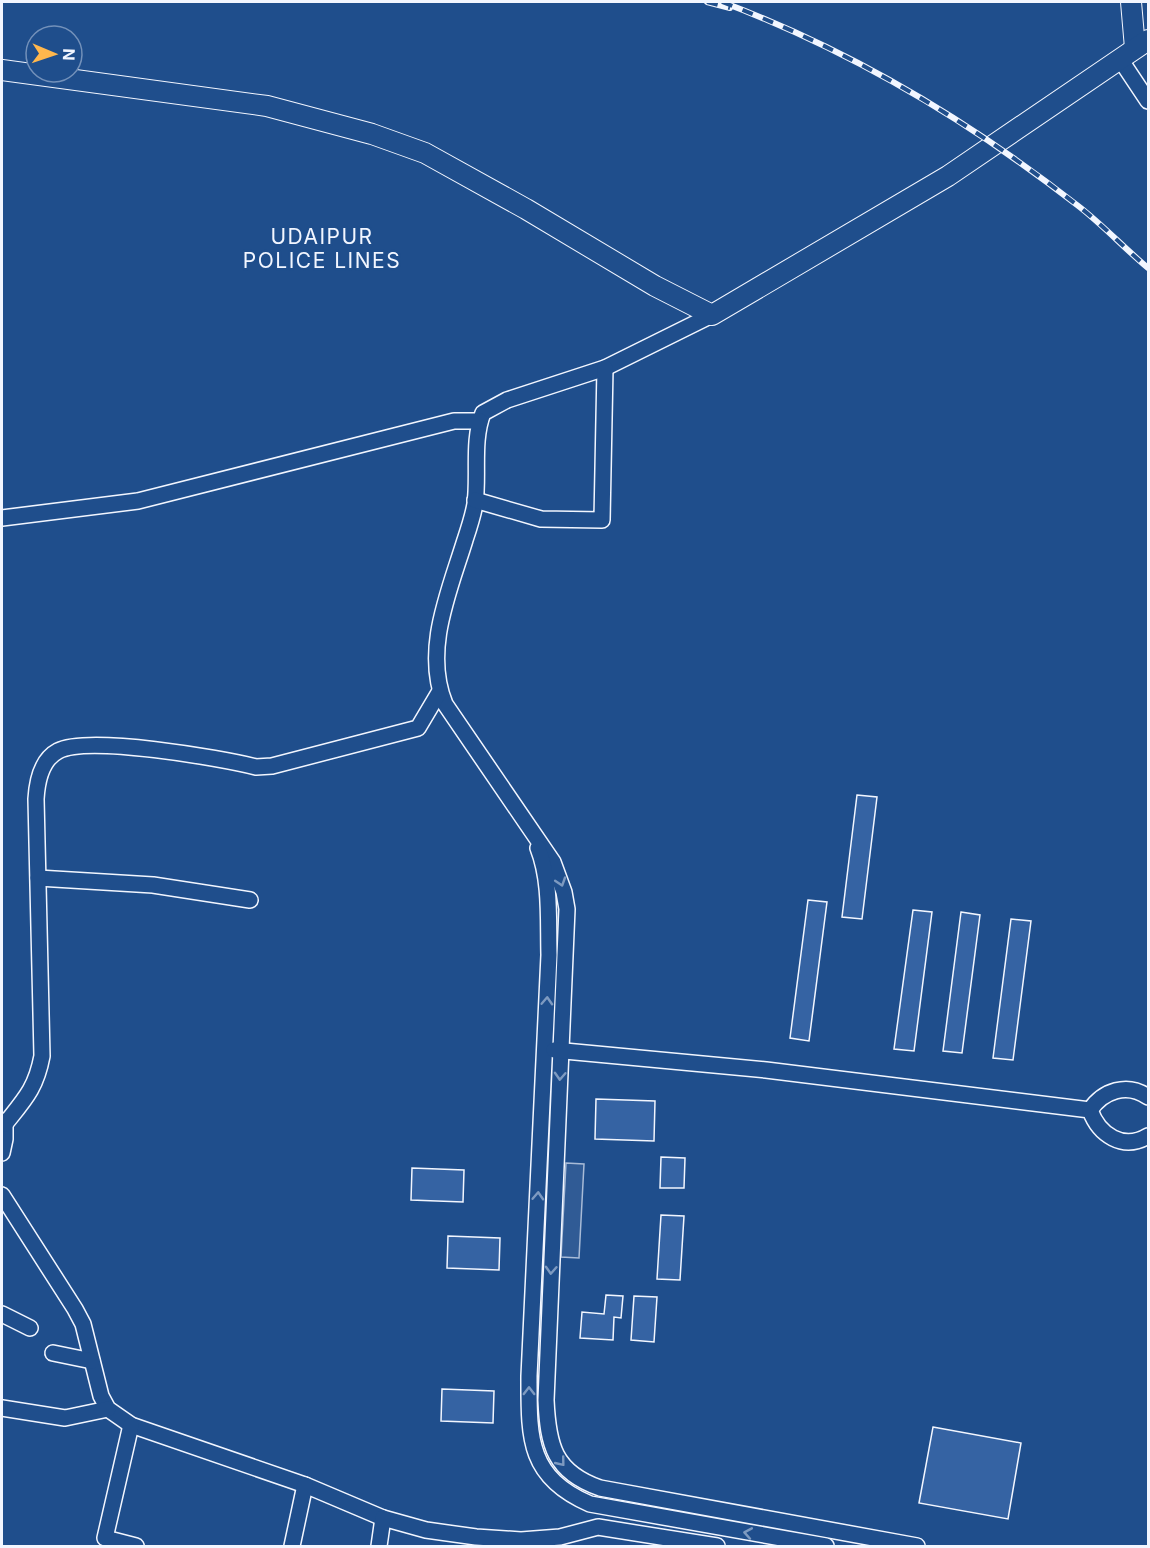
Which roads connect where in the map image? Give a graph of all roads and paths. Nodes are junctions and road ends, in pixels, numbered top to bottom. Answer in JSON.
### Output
{"nodes":[{"id":1,"x":1131,"y":2,"type":"edge"},
{"id":2,"x":1135,"y":49,"type":"edge"},
{"id":3,"x":2,"y":70,"type":"edge"},
{"id":4,"x":1149,"y":101,"type":"edge"},
{"id":5,"x":712,"y":315,"type":"junction"},
{"id":6,"x":605,"y":368,"type":"junction"},
{"id":7,"x":480,"y":421,"type":"junction"},
{"id":8,"x":476,"y":500,"type":"junction"},
{"id":9,"x":2,"y":518,"type":"edge"},
{"id":10,"x":440,"y":691,"type":"junction"},
{"id":11,"x":532,"y":831,"type":"junction"},
{"id":12,"x":38,"y":878,"type":"junction"},
{"id":13,"x":250,"y":900,"type":"dead end"},
{"id":14,"x":545,"y":1049,"type":"junction"},
{"id":15,"x":561,"y":1051,"type":"junction"},
{"id":16,"x":1149,"y":1096,"type":"edge"},
{"id":17,"x":1090,"y":1110,"type":"junction"},
{"id":18,"x":3,"y":1123,"type":"edge"},
{"id":19,"x":1149,"y":1136,"type":"edge"},
{"id":20,"x":2,"y":1152,"type":"edge"},
{"id":21,"x":2,"y":1195,"type":"edge"},
{"id":22,"x":2,"y":1314,"type":"edge"},
{"id":23,"x":30,"y":1328,"type":"dead end"},
{"id":24,"x":53,"y":1353,"type":"dead end"},
{"id":25,"x":92,"y":1361,"type":"junction"},
{"id":26,"x":2,"y":1408,"type":"edge"},
{"id":27,"x":108,"y":1410,"type":"junction"},
{"id":28,"x":131,"y":1425,"type":"junction"},
{"id":29,"x":305,"y":1485,"type":"junction"},
{"id":30,"x":383,"y":1518,"type":"junction"},
{"id":31,"x":586,"y":1529,"type":"junction"},
{"id":32,"x":475,"y":1542,"type":"edge"},
{"id":33,"x":136,"y":1546,"type":"edge"},
{"id":34,"x":292,"y":1546,"type":"edge"},
{"id":35,"x":380,"y":1546,"type":"edge"},
{"id":36,"x":582,"y":1546,"type":"edge"},
{"id":37,"x":717,"y":1546,"type":"edge"},
{"id":38,"x":826,"y":1546,"type":"edge"},
{"id":39,"x":917,"y":1546,"type":"edge"}],
"edges":[{"from":1,"to":2,"type":"main road"},
{"from":2,"to":4,"type":"street"},
{"from":2,"to":5,"type":"main road"},
{"from":3,"to":5,"type":"main road"},
{"from":5,"to":6,"type":"street"},
{"from":6,"to":7,"type":"street"},
{"from":6,"to":8,"type":"street"},
{"from":7,"to":8,"type":"street"},
{"from":7,"to":9,"type":"street"},
{"from":8,"to":10,"type":"street"},
{"from":10,"to":11,"type":"street"},
{"from":10,"to":12,"type":"street"},
{"from":14,"to":11,"type":"street","one_way":true},
{"from":11,"to":15,"type":"street","one_way":true},
{"from":12,"to":13,"type":"street"},
{"from":12,"to":18,"type":"street"},
{"from":14,"to":15,"type":"street"},
{"from":38,"to":14,"type":"street","one_way":true},
{"from":15,"to":17,"type":"street"},
{"from":15,"to":39,"type":"street","one_way":true},
{"from":16,"to":17,"type":"street"},
{"from":17,"to":19,"type":"street"},
{"from":18,"to":20,"type":"street"},
{"from":21,"to":25,"type":"street"},
{"from":22,"to":23,"type":"street"},
{"from":24,"to":25,"type":"street"},
{"from":25,"to":27,"type":"street"},
{"from":26,"to":27,"type":"street"},
{"from":27,"to":28,"type":"street"},
{"from":28,"to":29,"type":"street"},
{"from":28,"to":33,"type":"street"},
{"from":29,"to":30,"type":"street"},
{"from":29,"to":34,"type":"street"},
{"from":30,"to":32,"type":"street"},
{"from":30,"to":35,"type":"street"},
{"from":31,"to":32,"type":"street"},
{"from":31,"to":36,"type":"street"},
{"from":31,"to":37,"type":"street"}]}
